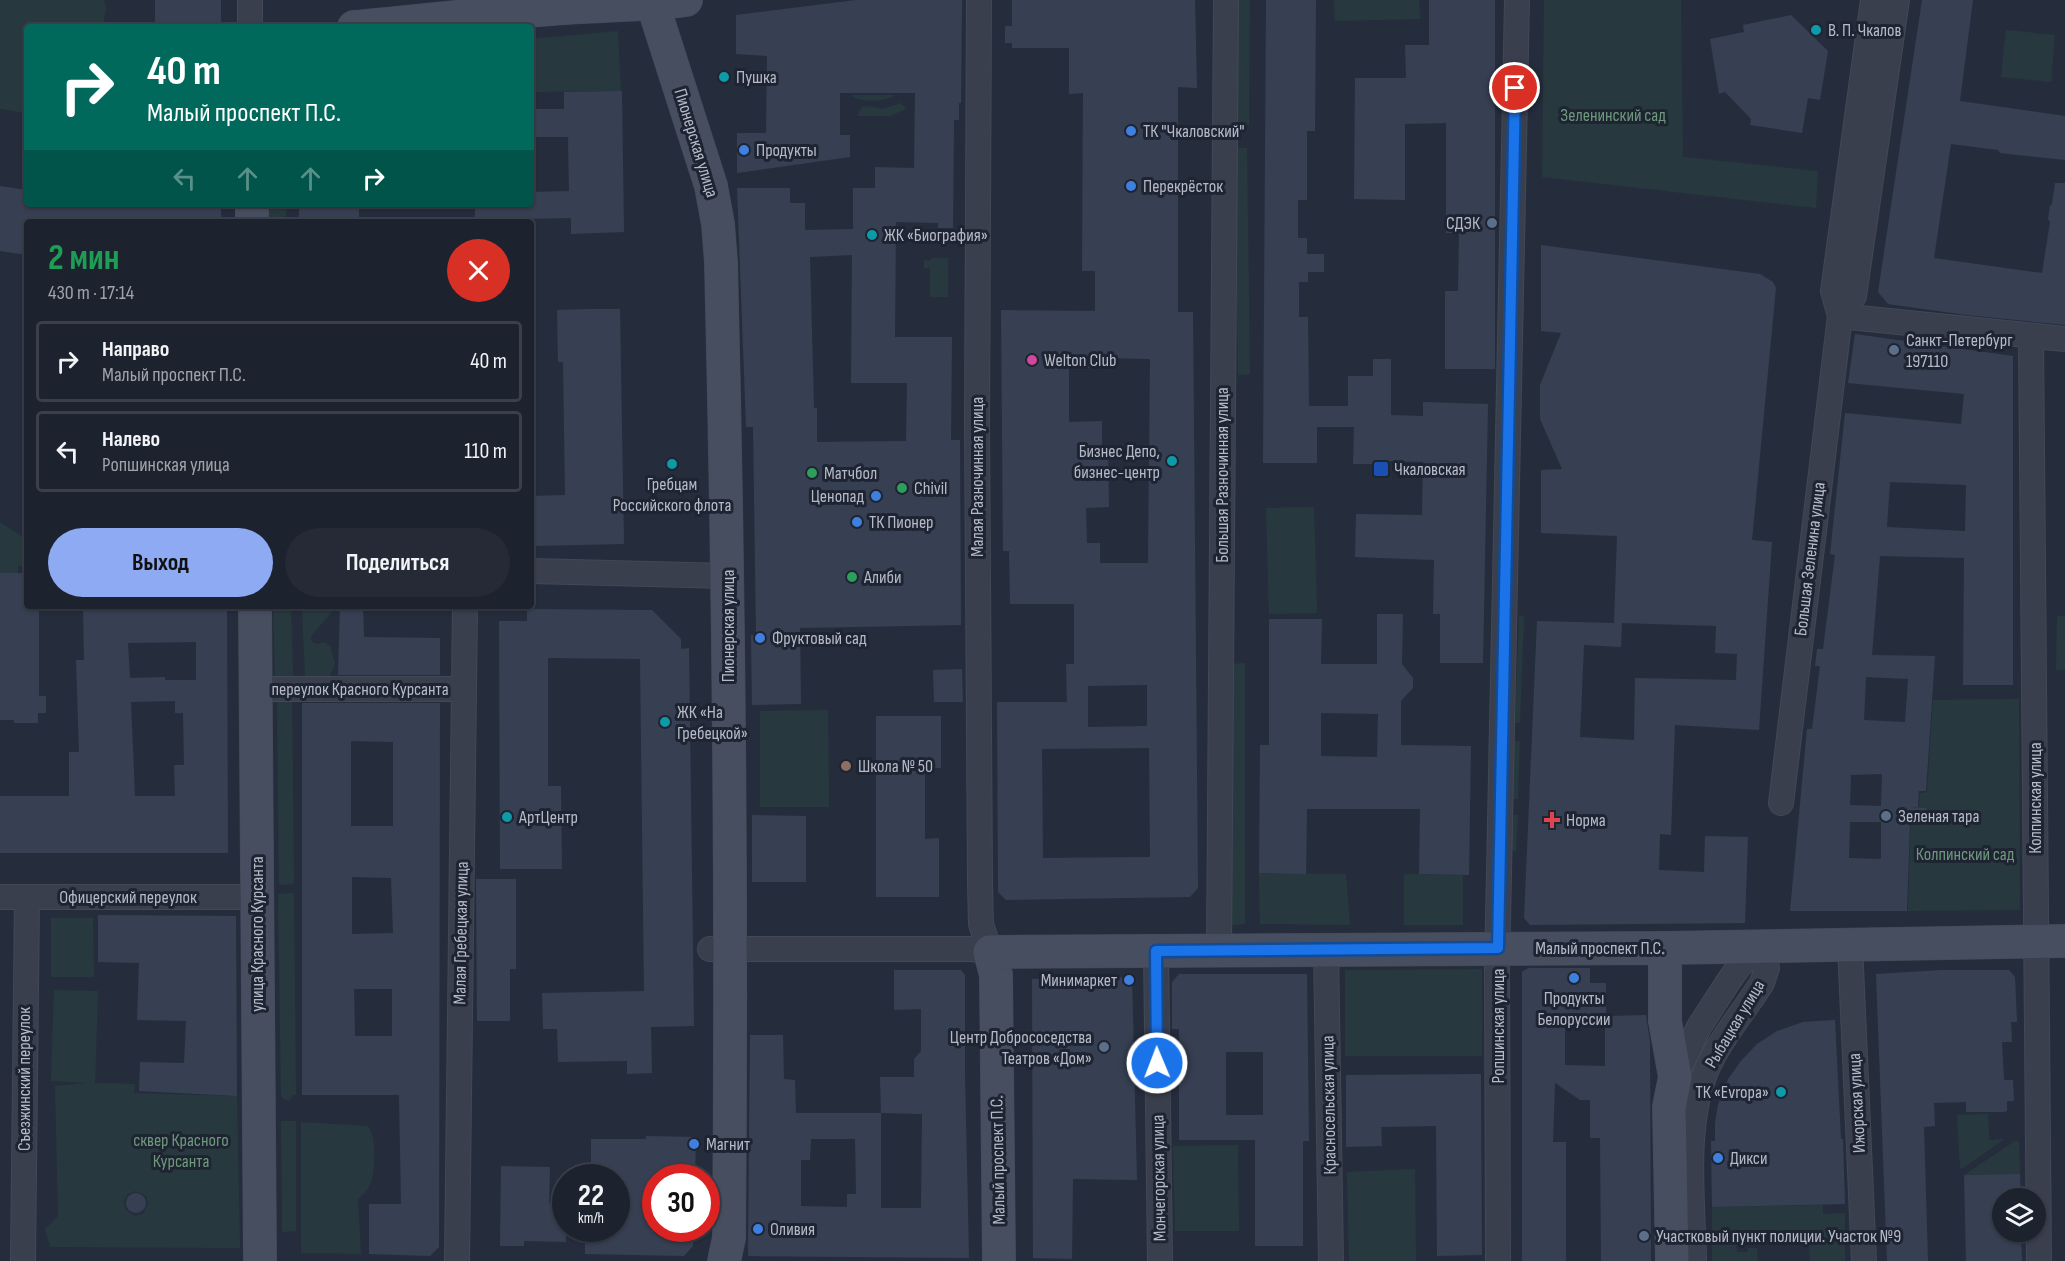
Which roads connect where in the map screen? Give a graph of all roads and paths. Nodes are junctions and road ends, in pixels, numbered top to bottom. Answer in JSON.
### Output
{"nodes":[{"id":1,"x":250,"y":0,"type":"edge"},
{"id":2,"x":686,"y":0,"type":"edge"},
{"id":3,"x":979,"y":0,"type":"edge"},
{"id":4,"x":1226,"y":0,"type":"edge"},
{"id":5,"x":1517,"y":0,"type":"edge"},
{"id":6,"x":1873,"y":0,"type":"edge"},
{"id":7,"x":1897,"y":0,"type":"edge"},
{"id":8,"x":642,"y":2,"type":"edge"},
{"id":9,"x":250,"y":24,"type":"edge"},
{"id":10,"x":385,"y":24,"type":"edge"},
{"id":11,"x":1839,"y":316,"type":"junction"},
{"id":12,"x":2031,"y":336,"type":"junction"},
{"id":13,"x":2065,"y":339,"type":"edge"},
{"id":14,"x":534,"y":571,"type":"edge"},
{"id":15,"x":717,"y":576,"type":"junction"},
{"id":16,"x":255,"y":609,"type":"edge"},
{"id":17,"x":465,"y":609,"type":"edge"},
{"id":18,"x":256,"y":689,"type":"junction"},
{"id":19,"x":464,"y":689,"type":"junction"},
{"id":20,"x":1781,"y":803,"type":"dead end"},
{"id":21,"x":0,"y":897,"type":"edge"},
{"id":22,"x":27,"y":897,"type":"junction"},
{"id":23,"x":257,"y":897,"type":"junction"},
{"id":24,"x":2051,"y":942,"type":"edge"},
{"id":25,"x":1850,"y":945,"type":"junction"},
{"id":26,"x":1763,"y":946,"type":"junction"},
{"id":27,"x":1498,"y":948,"type":"junction"},
{"id":28,"x":1665,"y":948,"type":"junction"},
{"id":29,"x":720,"y":949,"type":"junction"},
{"id":30,"x":1219,"y":950,"type":"junction"},
{"id":31,"x":1326,"y":950,"type":"junction"},
{"id":32,"x":1156,"y":951,"type":"junction"},
{"id":33,"x":990,"y":952,"type":"junction"},
{"id":34,"x":1675,"y":1077,"type":"junction"},
{"id":35,"x":24,"y":1261,"type":"edge"},
{"id":36,"x":260,"y":1261,"type":"edge"},
{"id":37,"x":457,"y":1261,"type":"edge"},
{"id":38,"x":715,"y":1261,"type":"edge"},
{"id":39,"x":724,"y":1261,"type":"edge"},
{"id":40,"x":999,"y":1261,"type":"edge"},
{"id":41,"x":1160,"y":1261,"type":"edge"},
{"id":42,"x":1331,"y":1261,"type":"edge"},
{"id":43,"x":1498,"y":1261,"type":"edge"},
{"id":44,"x":1672,"y":1261,"type":"edge"},
{"id":45,"x":1694,"y":1261,"type":"edge"},
{"id":46,"x":1864,"y":1261,"type":"edge"},
{"id":47,"x":2039,"y":1261,"type":"edge"}],
"edges":[{"from":1,"to":9,"type":"street"},
{"from":2,"to":8,"type":"street"},
{"from":3,"to":33,"type":"street","name":"Малая Разночинная улица"},
{"from":4,"to":30,"type":"street","name":"Большая Разночинная улица"},
{"from":5,"to":27,"type":"street","name":"Ропшинская улица"},
{"from":6,"to":11,"type":"street","name":"Большая Зеленина улица"},
{"from":7,"to":11,"type":"street","name":"Большая Зеленина улица"},
{"from":8,"to":10,"type":"street"},
{"from":8,"to":15,"type":"street","name":"Пионерская улица"},
{"from":11,"to":12,"type":"street"},
{"from":11,"to":20,"type":"street","name":"Большая Зеленина улица"},
{"from":12,"to":13,"type":"street"},
{"from":12,"to":24,"type":"street","name":"Колпинская улица"},
{"from":14,"to":15,"type":"street"},
{"from":15,"to":29,"type":"street","name":"Пионерская улица"},
{"from":16,"to":18,"type":"street","name":"улица Красного Курсанта"},
{"from":17,"to":19,"type":"street","name":"Малая Гребецкая улица"},
{"from":18,"to":19,"type":"street","name":"переулок Красного Курсанта"},
{"from":18,"to":23,"type":"street","name":"улица Красного Курсанта"},
{"from":19,"to":37,"type":"street","name":"Малая Гребецкая улица"},
{"from":21,"to":22,"type":"street","name":"Офицерский переулок"},
{"from":22,"to":23,"type":"street","name":"Офицерский переулок"},
{"from":22,"to":35,"type":"street","name":"Съезжинский переулок"},
{"from":23,"to":36,"type":"street","name":"улица Красного Курсанта"},
{"from":24,"to":25,"type":"street","name":"Малый проспект П.С."},
{"from":24,"to":47,"type":"street","name":"Колпинская улица"},
{"from":25,"to":26,"type":"street","name":"Малый проспект П.С."},
{"from":25,"to":46,"type":"street","name":"Ижорская улица"},
{"from":26,"to":28,"type":"street","name":"Малый проспект П.С."},
{"from":26,"to":34,"type":"street","name":"Рыбацкая улица"},
{"from":26,"to":45,"type":"street","name":"Рыбацкая улица"},
{"from":27,"to":28,"type":"street","name":"Малый проспект П.С."},
{"from":27,"to":31,"type":"street","name":"Малый проспект П.С."},
{"from":27,"to":43,"type":"street","name":"Ропшинская улица"},
{"from":28,"to":34,"type":"street","name":"Рыбацкая улица"},
{"from":29,"to":33,"type":"street","name":"Малый проспект П.С."},
{"from":29,"to":38,"type":"street","name":"Пионерская улица"},
{"from":29,"to":39,"type":"street","name":"Пионерская улица"},
{"from":30,"to":31,"type":"street","name":"Малый проспект П.С."},
{"from":30,"to":32,"type":"street","name":"Малый проспект П.С."},
{"from":31,"to":42,"type":"street","name":"Красносельская улица"},
{"from":32,"to":33,"type":"street","name":"Малый проспект П.С."},
{"from":32,"to":41,"type":"street","name":"Мончегорская улица"},
{"from":33,"to":40,"type":"street","name":"Малый проспект П.С."},
{"from":34,"to":44,"type":"street","name":"Рыбацкая улица"}]}
